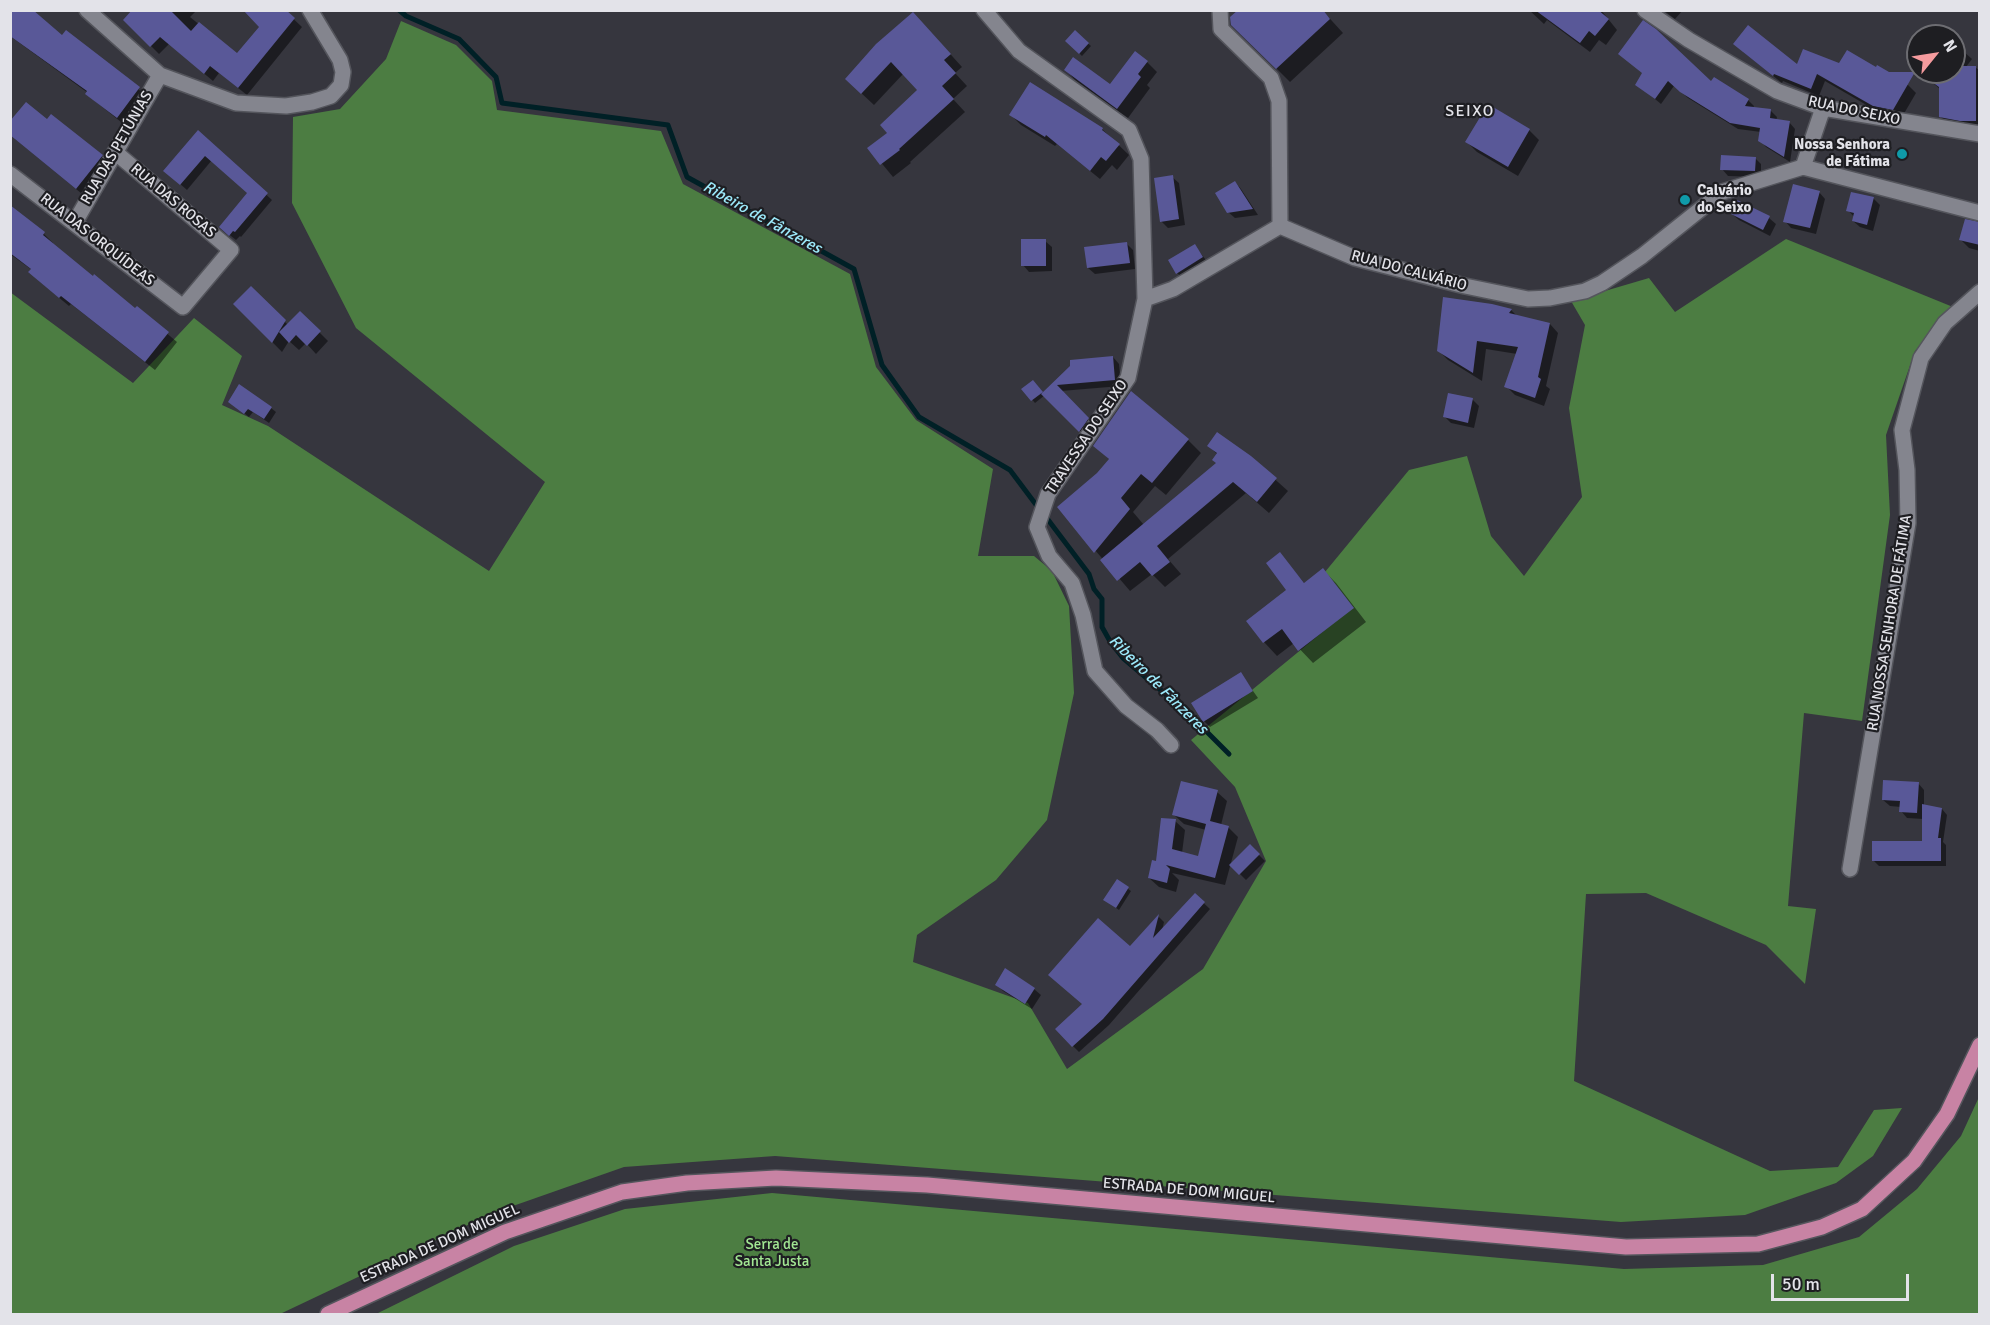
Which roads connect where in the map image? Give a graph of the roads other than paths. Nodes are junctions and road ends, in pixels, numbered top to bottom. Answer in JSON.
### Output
{"nodes":[{"id":1,"x":87,"y":10,"type":"edge"},
{"id":2,"x":310,"y":10,"type":"edge"},
{"id":3,"x":984,"y":10,"type":"edge"},
{"id":4,"x":1220,"y":10,"type":"edge"},
{"id":5,"x":1645,"y":10,"type":"edge"},
{"id":6,"x":104,"y":16,"type":"edge"},
{"id":7,"x":160,"y":75,"type":"junction"},
{"id":8,"x":1823,"y":108,"type":"junction"},
{"id":9,"x":1980,"y":134,"type":"edge"},
{"id":10,"x":115,"y":152,"type":"junction"},
{"id":11,"x":1803,"y":167,"type":"junction"},
{"id":12,"x":10,"y":174,"type":"edge"},
{"id":13,"x":1980,"y":213,"type":"edge"},
{"id":14,"x":75,"y":222,"type":"junction"},
{"id":15,"x":1280,"y":226,"type":"junction"},
{"id":16,"x":1980,"y":292,"type":"edge"},
{"id":17,"x":1145,"y":299,"type":"junction"},
{"id":18,"x":183,"y":307,"type":"joint"},
{"id":19,"x":1171,"y":745,"type":"dead end"},
{"id":20,"x":1851,"y":869,"type":"dead end"},
{"id":21,"x":1980,"y":1045,"type":"edge"},
{"id":22,"x":328,"y":1314,"type":"edge"}],
"edges":[{"from":1,"to":6,"type":"street"},
{"from":2,"to":7,"type":"street"},
{"from":3,"to":17,"type":"street"},
{"from":4,"to":15,"type":"street"},
{"from":5,"to":8,"type":"street","name":"RUA DO SEIXO"},
{"from":6,"to":7,"type":"street"},
{"from":7,"to":10,"type":"street","name":"RUA DAS PETÚNIAS"},
{"from":8,"to":9,"type":"street","name":"RUA DO SEIXO"},
{"from":8,"to":11,"type":"street"},
{"from":10,"to":14,"type":"street","name":"RUA DAS PETÚNIAS"},
{"from":10,"to":18,"type":"street","name":"RUA DAS ROSAS"},
{"from":11,"to":13,"type":"street"},
{"from":11,"to":15,"type":"street","name":"RUA DO CALVÁRIO"},
{"from":12,"to":14,"type":"street","name":"RUA DAS ORQUÍDEAS"},
{"from":14,"to":18,"type":"street","name":"RUA DAS ORQUÍDEAS"},
{"from":15,"to":17,"type":"street"},
{"from":16,"to":20,"type":"street","name":"RUA NOSSA SENHORA DE FÁTIMA"},
{"from":17,"to":19,"type":"street","name":"TRAVESSA DO SEIXO"},
{"from":21,"to":22,"type":"main road","name":"ESTRADA DE DOM MIGUEL"}]}
